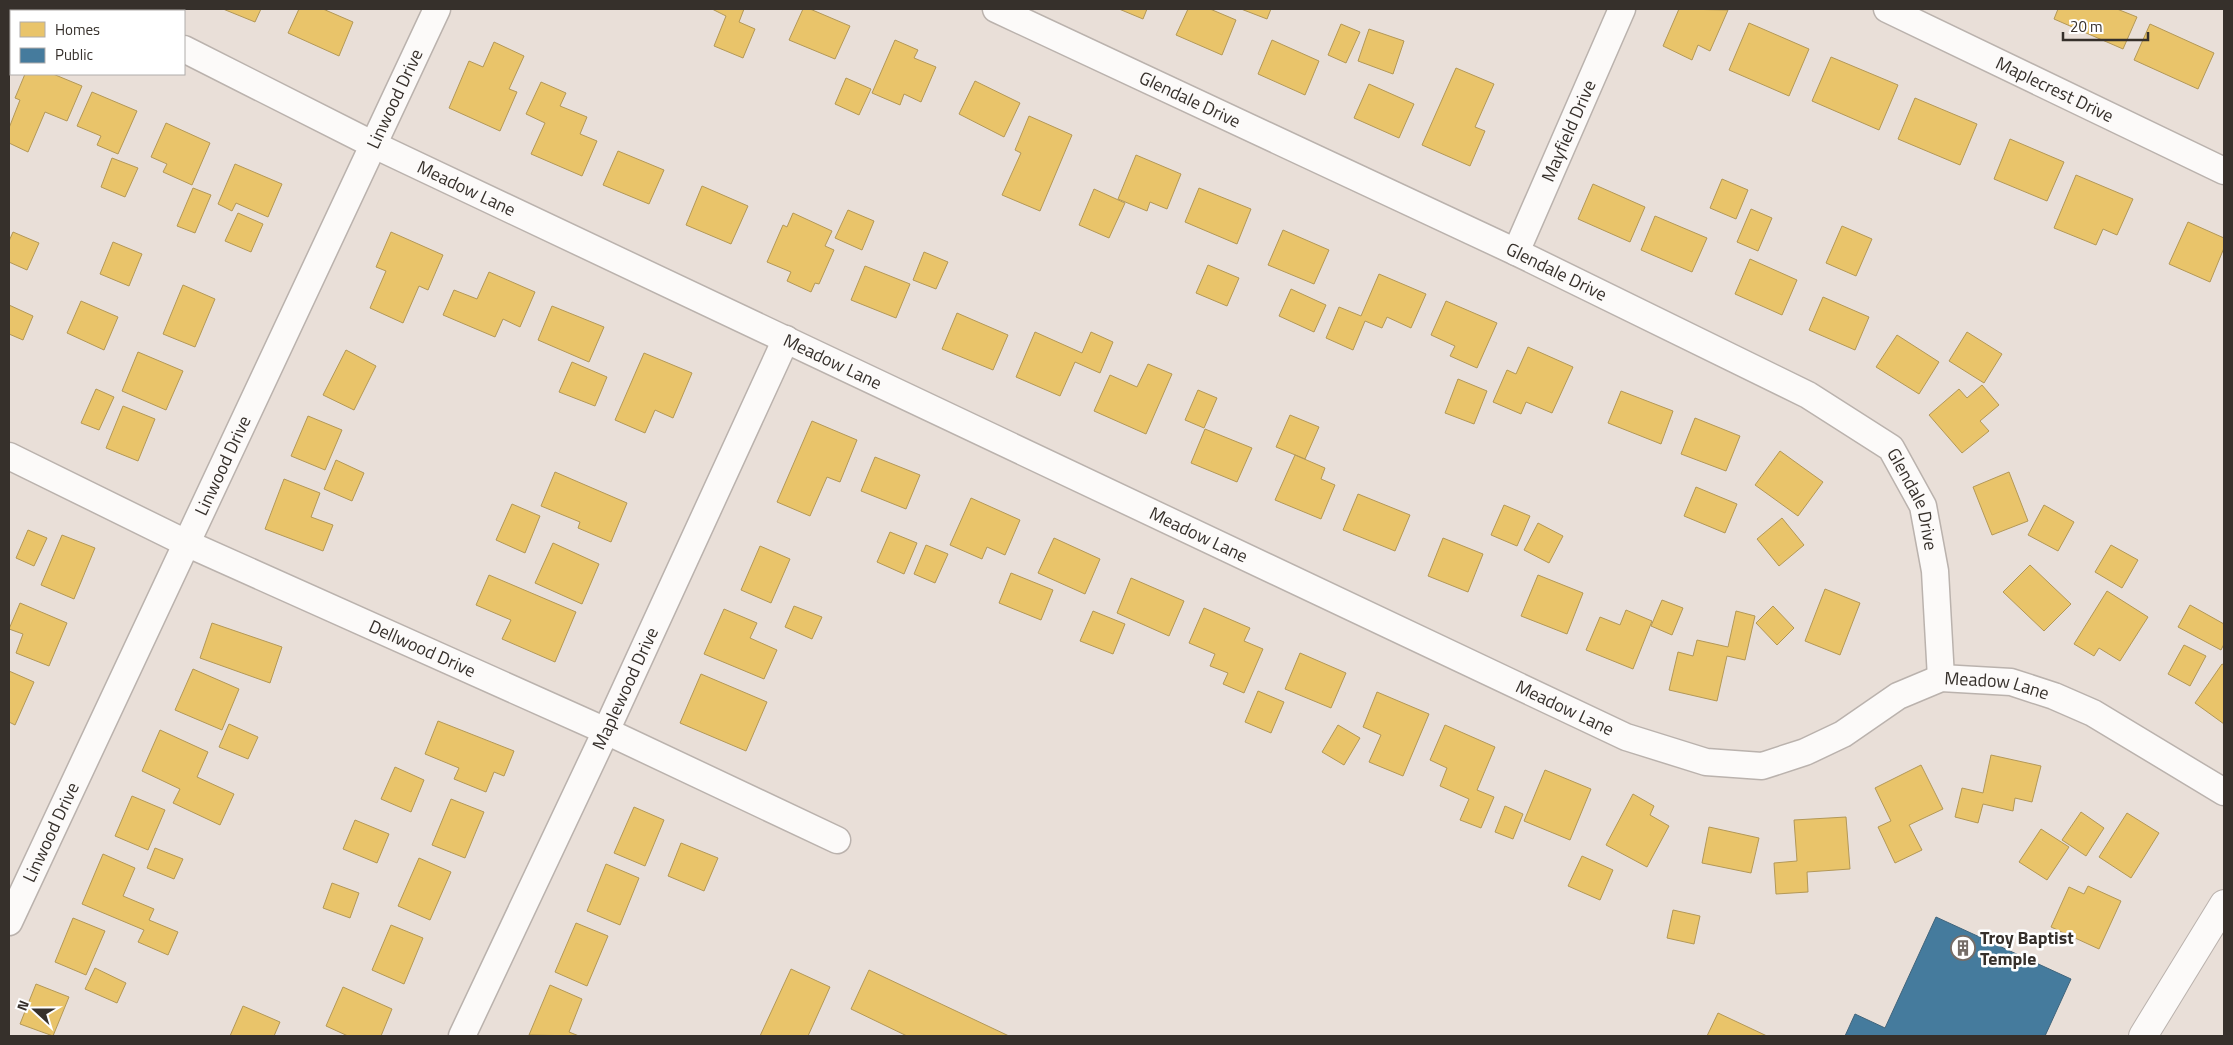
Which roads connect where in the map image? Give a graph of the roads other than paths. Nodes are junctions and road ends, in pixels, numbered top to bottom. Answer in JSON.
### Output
{"nodes":[{"id":1,"x":437,"y":9,"type":"edge"},
{"id":2,"x":996,"y":9,"type":"edge"},
{"id":3,"x":1622,"y":9,"type":"edge"},
{"id":4,"x":1887,"y":9,"type":"edge"},
{"id":5,"x":185,"y":50,"type":"edge"},
{"id":6,"x":372,"y":144,"type":"junction"},
{"id":7,"x":2224,"y":171,"type":"edge"},
{"id":8,"x":1516,"y":252,"type":"junction"},
{"id":9,"x":786,"y":339,"type":"junction"},
{"id":10,"x":9,"y":456,"type":"edge"},
{"id":11,"x":186,"y":543,"type":"junction"},
{"id":12,"x":1941,"y":678,"type":"junction"},
{"id":13,"x":606,"y":731,"type":"junction"},
{"id":14,"x":2224,"y":792,"type":"edge"},
{"id":15,"x":836,"y":840,"type":"dead end"},
{"id":16,"x":2224,"y":904,"type":"edge"},
{"id":17,"x":9,"y":922,"type":"edge"},
{"id":18,"x":462,"y":1036,"type":"edge"},
{"id":19,"x":2143,"y":1036,"type":"edge"}],
"edges":[{"from":1,"to":6,"type":"street","name":"Linwood Drive"},
{"from":2,"to":8,"type":"street","name":"Glendale Drive"},
{"from":3,"to":8,"type":"street","name":"Mayfield Drive"},
{"from":4,"to":7,"type":"street","name":"Maplecrest Drive"},
{"from":5,"to":6,"type":"street","name":"Meadow Lane"},
{"from":6,"to":9,"type":"street","name":"Meadow Lane"},
{"from":6,"to":11,"type":"street","name":"Linwood Drive"},
{"from":8,"to":12,"type":"street","name":"Glendale Drive"},
{"from":9,"to":12,"type":"street","name":"Meadow Lane"},
{"from":9,"to":13,"type":"street","name":"Maplewood Drive"},
{"from":10,"to":11,"type":"street","name":"Dellwood Drive"},
{"from":11,"to":13,"type":"street","name":"Dellwood Drive"},
{"from":11,"to":17,"type":"street","name":"Linwood Drive"},
{"from":12,"to":14,"type":"street","name":"Meadow Lane"},
{"from":13,"to":15,"type":"street","name":"Dellwood Drive"},
{"from":13,"to":18,"type":"street","name":"Maplewood Drive"},
{"from":16,"to":19,"type":"main road"}]}
